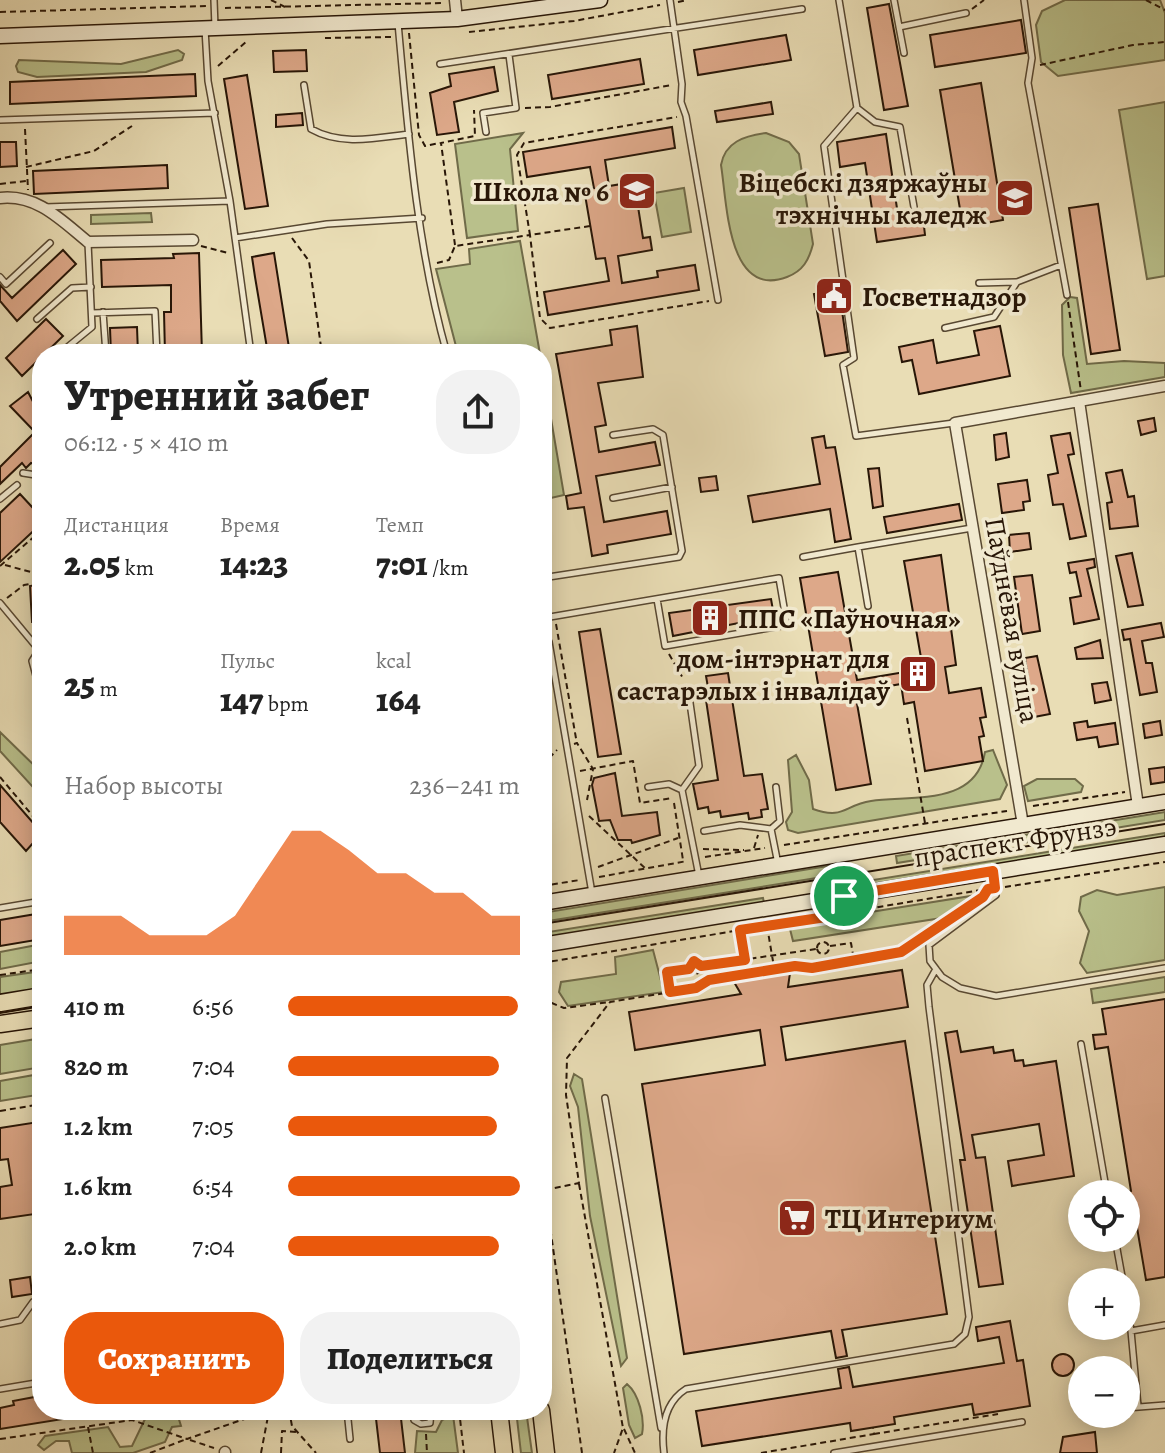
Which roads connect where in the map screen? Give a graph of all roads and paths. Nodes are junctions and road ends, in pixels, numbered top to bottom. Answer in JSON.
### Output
{"nodes":[{"id":1,"x":271,"y":0,"type":"edge"},
{"id":2,"x":600,"y":0,"type":"edge"},
{"id":3,"x":670,"y":0,"type":"edge"},
{"id":4,"x":839,"y":0,"type":"edge"},
{"id":5,"x":894,"y":0,"type":"edge"},
{"id":6,"x":984,"y":0,"type":"edge"},
{"id":7,"x":1024,"y":0,"type":"edge"},
{"id":8,"x":1146,"y":0,"type":"edge"},
{"id":9,"x":456,"y":1,"type":"edge"},
{"id":10,"x":214,"y":3,"type":"edge"},
{"id":11,"x":562,"y":4,"type":"edge"},
{"id":12,"x":286,"y":8,"type":"junction"},
{"id":13,"x":802,"y":9,"type":"dead end"},
{"id":14,"x":1165,"y":10,"type":"edge"},
{"id":15,"x":0,"y":12,"type":"edge"},
{"id":16,"x":966,"y":13,"type":"joint"},
{"id":17,"x":457,"y":19,"type":"junction"},
{"id":18,"x":398,"y":22,"type":"junction"},
{"id":19,"x":899,"y":27,"type":"junction"},
{"id":20,"x":210,"y":28,"type":"junction"},
{"id":21,"x":674,"y":30,"type":"junction"},
{"id":22,"x":409,"y":35,"type":"dead end"},
{"id":23,"x":0,"y":36,"type":"edge"},
{"id":24,"x":248,"y":41,"type":"dead end"},
{"id":25,"x":1165,"y":42,"type":"edge"},
{"id":26,"x":904,"y":53,"type":"dead end"},
{"id":27,"x":509,"y":55,"type":"junction"},
{"id":28,"x":440,"y":64,"type":"dead end"},
{"id":29,"x":217,"y":67,"type":"dead end"},
{"id":30,"x":1031,"y":67,"type":"junction"},
{"id":31,"x":682,"y":84,"type":"junction"},
{"id":32,"x":304,"y":85,"type":"dead end"},
{"id":33,"x":516,"y":108,"type":"junction"},
{"id":34,"x":857,"y":108,"type":"junction"},
{"id":35,"x":484,"y":109,"type":"dead end"},
{"id":36,"x":215,"y":113,"type":"junction"},
{"id":37,"x":149,"y":115,"type":"junction"},
{"id":38,"x":686,"y":116,"type":"junction"},
{"id":39,"x":24,"y":119,"type":"junction"},
{"id":40,"x":0,"y":120,"type":"edge"},
{"id":41,"x":486,"y":132,"type":"dead end"},
{"id":42,"x":409,"y":134,"type":"junction"},
{"id":43,"x":441,"y":143,"type":"junction"},
{"id":44,"x":26,"y":167,"type":"junction"},
{"id":45,"x":27,"y":181,"type":"junction"},
{"id":46,"x":0,"y":184,"type":"edge"},
{"id":47,"x":0,"y":198,"type":"edge"},
{"id":48,"x":28,"y":200,"type":"junction"},
{"id":49,"x":230,"y":201,"type":"junction"},
{"id":50,"x":44,"y":207,"type":"junction"},
{"id":51,"x":914,"y":207,"type":"dead end"},
{"id":52,"x":422,"y":218,"type":"junction"},
{"id":53,"x":590,"y":226,"type":"dead end"},
{"id":54,"x":286,"y":230,"type":"junction"},
{"id":55,"x":530,"y":235,"type":"junction"},
{"id":56,"x":235,"y":238,"type":"junction"},
{"id":57,"x":193,"y":240,"type":"joint"},
{"id":58,"x":88,"y":242,"type":"junction"},
{"id":59,"x":50,"y":243,"type":"dead end"},
{"id":60,"x":455,"y":246,"type":"junction"},
{"id":61,"x":230,"y":253,"type":"dead end"},
{"id":62,"x":428,"y":265,"type":"junction"},
{"id":63,"x":1061,"y":265,"type":"junction"},
{"id":64,"x":0,"y":277,"type":"edge"},
{"id":65,"x":1017,"y":282,"type":"junction"},
{"id":66,"x":979,"y":283,"type":"dead end"},
{"id":67,"x":91,"y":287,"type":"junction"},
{"id":68,"x":1067,"y":295,"type":"joint"},
{"id":69,"x":718,"y":300,"type":"joint"},
{"id":70,"x":103,"y":312,"type":"junction"},
{"id":71,"x":92,"y":313,"type":"junction"},
{"id":72,"x":37,"y":319,"type":"dead end"},
{"id":73,"x":945,"y":328,"type":"dead end"},
{"id":74,"x":71,"y":344,"type":"edge"},
{"id":75,"x":105,"y":344,"type":"edge"},
{"id":76,"x":157,"y":344,"type":"edge"},
{"id":77,"x":250,"y":344,"type":"edge"},
{"id":78,"x":321,"y":344,"type":"edge"},
{"id":79,"x":445,"y":344,"type":"edge"},
{"id":80,"x":1165,"y":386,"type":"edge"},
{"id":81,"x":1081,"y":400,"type":"junction"},
{"id":82,"x":955,"y":423,"type":"junction"},
{"id":83,"x":613,"y":435,"type":"dead end"},
{"id":84,"x":23,"y":473,"type":"dead end"},
{"id":85,"x":32,"y":474,"type":"edge"},
{"id":86,"x":17,"y":485,"type":"dead end"},
{"id":87,"x":672,"y":487,"type":"junction"},
{"id":88,"x":613,"y":498,"type":"dead end"},
{"id":89,"x":0,"y":499,"type":"edge"},
{"id":90,"x":973,"y":528,"type":"junction"},
{"id":91,"x":32,"y":539,"type":"edge"},
{"id":92,"x":858,"y":547,"type":"junction"},
{"id":93,"x":803,"y":557,"type":"dead end"},
{"id":94,"x":1,"y":565,"type":"edge"},
{"id":95,"x":32,"y":573,"type":"edge"},
{"id":96,"x":552,"y":576,"type":"edge"},
{"id":97,"x":32,"y":584,"type":"edge"},
{"id":98,"x":657,"y":599,"type":"junction"},
{"id":99,"x":0,"y":603,"type":"edge"},
{"id":100,"x":868,"y":606,"type":"dead end"},
{"id":101,"x":552,"y":617,"type":"edge"},
{"id":102,"x":32,"y":641,"type":"edge"},
{"id":103,"x":665,"y":646,"type":"junction"},
{"id":104,"x":552,"y":659,"type":"edge"},
{"id":105,"x":688,"y":689,"type":"joint"},
{"id":106,"x":907,"y":718,"type":"dead end"},
{"id":107,"x":577,"y":743,"type":"dead end"},
{"id":108,"x":593,"y":769,"type":"junction"},
{"id":109,"x":579,"y":772,"type":"dead end"},
{"id":110,"x":0,"y":777,"type":"edge"},
{"id":111,"x":648,"y":787,"type":"dead end"},
{"id":112,"x":776,"y":787,"type":"dead end"},
{"id":113,"x":682,"y":790,"type":"junction"},
{"id":114,"x":1136,"y":791,"type":"junction"},
{"id":115,"x":582,"y":798,"type":"dead end"},
{"id":116,"x":1165,"y":802,"type":"edge"},
{"id":117,"x":1138,"y":806,"type":"junction"},
{"id":118,"x":1020,"y":808,"type":"junction"},
{"id":119,"x":584,"y":811,"type":"junction"},
{"id":120,"x":32,"y":815,"type":"edge"},
{"id":121,"x":587,"y":824,"type":"dead end"},
{"id":122,"x":925,"y":824,"type":"junction"},
{"id":123,"x":1023,"y":825,"type":"junction"},
{"id":124,"x":771,"y":829,"type":"junction"},
{"id":125,"x":704,"y":831,"type":"dead end"},
{"id":126,"x":680,"y":838,"type":"junction"},
{"id":127,"x":837,"y":839,"type":"junction"},
{"id":128,"x":1165,"y":844,"type":"edge"},
{"id":129,"x":775,"y":846,"type":"junction"},
{"id":130,"x":632,"y":855,"type":"junction"},
{"id":131,"x":839,"y":855,"type":"junction"},
{"id":132,"x":593,"y":859,"type":"dead end"},
{"id":133,"x":694,"y":859,"type":"junction"},
{"id":134,"x":683,"y":861,"type":"junction"},
{"id":135,"x":1165,"y":862,"type":"edge"},
{"id":136,"x":778,"y":865,"type":"junction"},
{"id":137,"x":594,"y":868,"type":"junction"},
{"id":138,"x":647,"y":870,"type":"junction"},
{"id":139,"x":993,"y":871,"type":"junction"},
{"id":140,"x":606,"y":876,"type":"junction"},
{"id":141,"x":699,"y":877,"type":"junction"},
{"id":142,"x":590,"y":879,"type":"junction"},
{"id":143,"x":552,"y":885,"type":"edge"},
{"id":144,"x":992,"y":889,"type":"junction"},
{"id":145,"x":592,"y":895,"type":"junction"},
{"id":146,"x":844,"y":896,"type":"junction"},
{"id":147,"x":983,"y":897,"type":"dead end"},
{"id":148,"x":552,"y":901,"type":"edge"},
{"id":149,"x":32,"y":903,"type":"edge"},
{"id":150,"x":0,"y":908,"type":"edge"},
{"id":151,"x":846,"y":914,"type":"junction"},
{"id":152,"x":767,"y":925,"type":"junction"},
{"id":153,"x":740,"y":930,"type":"junction"},
{"id":154,"x":924,"y":937,"type":"dead end"},
{"id":155,"x":552,"y":943,"type":"edge"},
{"id":156,"x":829,"y":946,"type":"junction"},
{"id":157,"x":816,"y":949,"type":"junction"},
{"id":158,"x":772,"y":956,"type":"junction"},
{"id":159,"x":745,"y":960,"type":"junction"},
{"id":160,"x":552,"y":961,"type":"edge"},
{"id":161,"x":854,"y":961,"type":"junction"},
{"id":162,"x":701,"y":966,"type":"junction"},
{"id":163,"x":1165,"y":968,"type":"edge"},
{"id":164,"x":689,"y":969,"type":"junction"},
{"id":165,"x":774,"y":969,"type":"junction"},
{"id":166,"x":936,"y":969,"type":"junction"},
{"id":167,"x":32,"y":970,"type":"edge"},
{"id":168,"x":761,"y":971,"type":"junction"},
{"id":169,"x":748,"y":973,"type":"junction"},
{"id":170,"x":0,"y":975,"type":"edge"},
{"id":171,"x":762,"y":977,"type":"dead end"},
{"id":172,"x":670,"y":992,"type":"junction"},
{"id":173,"x":32,"y":998,"type":"edge"},
{"id":174,"x":610,"y":1002,"type":"junction"},
{"id":175,"x":0,"y":1003,"type":"edge"},
{"id":176,"x":552,"y":1003,"type":"edge"},
{"id":177,"x":32,"y":1019,"type":"edge"},
{"id":178,"x":0,"y":1024,"type":"edge"},
{"id":179,"x":1081,"y":1044,"type":"dead end"},
{"id":180,"x":605,"y":1098,"type":"dead end"},
{"id":181,"x":32,"y":1106,"type":"edge"},
{"id":182,"x":0,"y":1111,"type":"edge"},
{"id":183,"x":1105,"y":1180,"type":"edge"},
{"id":184,"x":579,"y":1183,"type":"junction"},
{"id":185,"x":552,"y":1189,"type":"edge"},
{"id":186,"x":552,"y":1240,"type":"edge"},
{"id":187,"x":32,"y":1303,"type":"edge"},
{"id":188,"x":0,"y":1324,"type":"edge"},
{"id":189,"x":1165,"y":1325,"type":"edge"},
{"id":190,"x":1140,"y":1329,"type":"edge"},
{"id":191,"x":32,"y":1384,"type":"edge"},
{"id":192,"x":0,"y":1389,"type":"edge"},
{"id":193,"x":1165,"y":1405,"type":"edge"},
{"id":194,"x":1140,"y":1406,"type":"edge"},
{"id":195,"x":998,"y":1414,"type":"dead end"},
{"id":196,"x":241,"y":1420,"type":"edge"},
{"id":197,"x":267,"y":1420,"type":"edge"},
{"id":198,"x":293,"y":1420,"type":"edge"},
{"id":199,"x":348,"y":1420,"type":"edge"},
{"id":200,"x":414,"y":1420,"type":"edge"},
{"id":201,"x":430,"y":1420,"type":"edge"},
{"id":202,"x":460,"y":1420,"type":"edge"},
{"id":203,"x":500,"y":1420,"type":"edge"},
{"id":204,"x":542,"y":1420,"type":"edge"},
{"id":205,"x":1022,"y":1422,"type":"dead end"},
{"id":206,"x":88,"y":1426,"type":"junction"},
{"id":207,"x":623,"y":1428,"type":"junction"},
{"id":208,"x":873,"y":1428,"type":"dead end"},
{"id":209,"x":661,"y":1429,"type":"junction"},
{"id":210,"x":297,"y":1432,"type":"junction"},
{"id":211,"x":874,"y":1434,"type":"junction"},
{"id":212,"x":0,"y":1439,"type":"edge"},
{"id":213,"x":187,"y":1439,"type":"junction"},
{"id":214,"x":350,"y":1439,"type":"dead end"},
{"id":215,"x":93,"y":1453,"type":"edge"},
{"id":216,"x":150,"y":1453,"type":"edge"},
{"id":217,"x":225,"y":1453,"type":"edge"},
{"id":218,"x":261,"y":1453,"type":"edge"},
{"id":219,"x":281,"y":1453,"type":"edge"},
{"id":220,"x":316,"y":1453,"type":"edge"},
{"id":221,"x":464,"y":1453,"type":"edge"},
{"id":222,"x":504,"y":1453,"type":"edge"},
{"id":223,"x":546,"y":1453,"type":"edge"},
{"id":224,"x":582,"y":1453,"type":"edge"},
{"id":225,"x":614,"y":1453,"type":"edge"},
{"id":226,"x":635,"y":1453,"type":"edge"},
{"id":227,"x":664,"y":1453,"type":"edge"},
{"id":228,"x":761,"y":1453,"type":"edge"},
{"id":229,"x":834,"y":1453,"type":"edge"}],
"edges":[{"from":1,"to":12,"type":"path"},
{"from":2,"to":11,"type":"main road"},
{"from":3,"to":21,"type":"lane"},
{"from":4,"to":34,"type":"lane"},
{"from":5,"to":19,"type":"lane"},
{"from":6,"to":16,"type":"path"},
{"from":7,"to":30,"type":"lane"},
{"from":8,"to":14,"type":"path"},
{"from":9,"to":12,"type":"path"},
{"from":9,"to":17,"type":"street"},
{"from":10,"to":12,"type":"path"},
{"from":10,"to":15,"type":"path"},
{"from":10,"to":20,"type":"lane"},
{"from":11,"to":17,"type":"main road"},
{"from":13,"to":21,"type":"lane"},
{"from":16,"to":19,"type":"lane"},
{"from":17,"to":18,"type":"main road"},
{"from":18,"to":20,"type":"main road"},
{"from":18,"to":42,"type":"lane"},
{"from":19,"to":26,"type":"lane"},
{"from":20,"to":23,"type":"main road"},
{"from":20,"to":36,"type":"lane"},
{"from":21,"to":27,"type":"lane"},
{"from":21,"to":31,"type":"lane"},
{"from":22,"to":43,"type":"path"},
{"from":24,"to":29,"type":"path"},
{"from":25,"to":30,"type":"path"},
{"from":27,"to":28,"type":"lane"},
{"from":27,"to":33,"type":"lane"},
{"from":30,"to":63,"type":"lane"},
{"from":31,"to":33,"type":"path"},
{"from":31,"to":38,"type":"lane"},
{"from":32,"to":42,"type":"lane"},
{"from":33,"to":41,"type":"lane"},
{"from":34,"to":51,"type":"lane"},
{"from":34,"to":82,"type":"lane"},
{"from":35,"to":43,"type":"path"},
{"from":36,"to":37,"type":"lane"},
{"from":36,"to":49,"type":"lane"},
{"from":37,"to":39,"type":"lane"},
{"from":37,"to":44,"type":"path"},
{"from":38,"to":55,"type":"path"},
{"from":38,"to":69,"type":"lane"},
{"from":39,"to":40,"type":"lane"},
{"from":39,"to":44,"type":"path"},
{"from":42,"to":52,"type":"lane"},
{"from":43,"to":60,"type":"path"},
{"from":44,"to":45,"type":"path"},
{"from":45,"to":46,"type":"path"},
{"from":45,"to":48,"type":"path"},
{"from":47,"to":48,"type":"street"},
{"from":48,"to":50,"type":"street"},
{"from":49,"to":50,"type":"lane"},
{"from":49,"to":56,"type":"lane"},
{"from":50,"to":58,"type":"street"},
{"from":52,"to":54,"type":"lane"},
{"from":52,"to":62,"type":"lane"},
{"from":53,"to":55,"type":"path"},
{"from":54,"to":56,"type":"lane"},
{"from":54,"to":78,"type":"path"},
{"from":55,"to":60,"type":"path"},
{"from":55,"to":69,"type":"path"},
{"from":56,"to":77,"type":"lane"},
{"from":57,"to":58,"type":"street"},
{"from":57,"to":61,"type":"path"},
{"from":58,"to":67,"type":"lane"},
{"from":59,"to":64,"type":"lane"},
{"from":60,"to":62,"type":"path"},
{"from":62,"to":79,"type":"lane"},
{"from":63,"to":65,"type":"lane"},
{"from":63,"to":68,"type":"lane"},
{"from":65,"to":66,"type":"lane"},
{"from":65,"to":73,"type":"lane"},
{"from":67,"to":71,"type":"lane"},
{"from":67,"to":72,"type":"lane"},
{"from":68,"to":81,"type":"path"},
{"from":70,"to":71,"type":"lane"},
{"from":70,"to":75,"type":"lane"},
{"from":70,"to":76,"type":"lane"},
{"from":71,"to":74,"type":"lane"},
{"from":80,"to":81,"type":"street"},
{"from":81,"to":82,"type":"street"},
{"from":81,"to":114,"type":"street"},
{"from":82,"to":90,"type":"street","name":"Паўднёвая вуліца"},
{"from":83,"to":87,"type":"lane"},
{"from":84,"to":85,"type":"lane"},
{"from":86,"to":89,"type":"lane"},
{"from":87,"to":88,"type":"lane"},
{"from":87,"to":96,"type":"lane"},
{"from":90,"to":92,"type":"lane"},
{"from":90,"to":118,"type":"street","name":"Паўднёвая вуліца"},
{"from":91,"to":94,"type":"path"},
{"from":92,"to":93,"type":"lane"},
{"from":92,"to":100,"type":"lane"},
{"from":94,"to":95,"type":"path"},
{"from":97,"to":99,"type":"path"},
{"from":98,"to":101,"type":"lane"},
{"from":98,"to":103,"type":"lane"},
{"from":98,"to":103,"type":"lane"},
{"from":99,"to":102,"type":"lane"},
{"from":103,"to":105,"type":"path"},
{"from":104,"to":142,"type":"lane"},
{"from":105,"to":113,"type":"lane"},
{"from":106,"to":122,"type":"path"},
{"from":107,"to":108,"type":"path"},
{"from":108,"to":109,"type":"path"},
{"from":108,"to":119,"type":"path"},
{"from":108,"to":126,"type":"path"},
{"from":110,"to":120,"type":"path"},
{"from":111,"to":113,"type":"lane"},
{"from":112,"to":124,"type":"lane"},
{"from":113,"to":133,"type":"lane"},
{"from":114,"to":117,"type":"street"},
{"from":114,"to":118,"type":"path"},
{"from":115,"to":119,"type":"path"},
{"from":116,"to":117,"type":"main road","name":"праспект Фрунзэ"},
{"from":117,"to":123,"type":"main road","name":"праспект Фрунзэ"},
{"from":118,"to":122,"type":"path"},
{"from":118,"to":123,"type":"street","name":"Паўднёвая вуліца"},
{"from":119,"to":121,"type":"path"},
{"from":119,"to":130,"type":"path"},
{"from":122,"to":127,"type":"path"},
{"from":123,"to":131,"type":"main road","name":"праспект Фрунзэ"},
{"from":124,"to":125,"type":"lane"},
{"from":124,"to":129,"type":"lane"},
{"from":126,"to":130,"type":"path"},
{"from":126,"to":134,"type":"path"},
{"from":127,"to":129,"type":"path"},
{"from":127,"to":131,"type":"path"},
{"from":128,"to":139,"type":"main road","name":"праспект Фрунзэ"},
{"from":129,"to":133,"type":"path"},
{"from":129,"to":136,"type":"lane"},
{"from":130,"to":137,"type":"path"},
{"from":130,"to":138,"type":"path"},
{"from":131,"to":136,"type":"main road","name":"праспект Фрунзэ"},
{"from":131,"to":146,"type":"path"},
{"from":132,"to":137,"type":"path"},
{"from":133,"to":134,"type":"path"},
{"from":133,"to":141,"type":"lane"},
{"from":134,"to":138,"type":"path"},
{"from":135,"to":144,"type":"path"},
{"from":136,"to":141,"type":"main road","name":"праспект Фрунзэ"},
{"from":137,"to":140,"type":"path"},
{"from":138,"to":140,"type":"path"},
{"from":139,"to":144,"type":"lane"},
{"from":139,"to":146,"type":"main road","name":"праспект Фрунзэ"},
{"from":140,"to":142,"type":"path"},
{"from":141,"to":145,"type":"main road","name":"праспект Фрунзэ"},
{"from":142,"to":143,"type":"path"},
{"from":142,"to":145,"type":"lane"},
{"from":144,"to":147,"type":"path"},
{"from":144,"to":151,"type":"path"},
{"from":144,"to":166,"type":"lane"},
{"from":145,"to":148,"type":"main road","name":"праспект Фрунзэ"},
{"from":146,"to":151,"type":"path"},
{"from":146,"to":155,"type":"main road","name":"праспект Фрунзэ"},
{"from":149,"to":150,"type":"lane"},
{"from":151,"to":152,"type":"path"},
{"from":152,"to":153,"type":"path"},
{"from":152,"to":158,"type":"path"},
{"from":153,"to":159,"type":"path"},
{"from":153,"to":160,"type":"path"},
{"from":154,"to":161,"type":"path"},
{"from":156,"to":157,"type":"path"},
{"from":156,"to":157,"type":"path"},
{"from":156,"to":161,"type":"path"},
{"from":157,"to":158,"type":"path"},
{"from":158,"to":159,"type":"path"},
{"from":158,"to":165,"type":"path"},
{"from":159,"to":162,"type":"path"},
{"from":159,"to":169,"type":"path"},
{"from":161,"to":165,"type":"path"},
{"from":162,"to":164,"type":"path"},
{"from":162,"to":164,"type":"path"},
{"from":163,"to":166,"type":"lane"},
{"from":164,"to":172,"type":"path"},
{"from":165,"to":168,"type":"path"},
{"from":166,"to":209,"type":"lane"},
{"from":167,"to":170,"type":"path"},
{"from":168,"to":169,"type":"path"},
{"from":168,"to":171,"type":"path"},
{"from":169,"to":172,"type":"path"},
{"from":172,"to":174,"type":"path"},
{"from":173,"to":175,"type":"main road"},
{"from":174,"to":176,"type":"path"},
{"from":174,"to":184,"type":"path"},
{"from":177,"to":178,"type":"main road"},
{"from":179,"to":183,"type":"lane"},
{"from":180,"to":209,"type":"lane"},
{"from":181,"to":182,"type":"path"},
{"from":184,"to":185,"type":"path"},
{"from":184,"to":207,"type":"path"},
{"from":186,"to":224,"type":"path"},
{"from":187,"to":188,"type":"lane"},
{"from":189,"to":190,"type":"lane"},
{"from":191,"to":192,"type":"lane"},
{"from":193,"to":194,"type":"lane"},
{"from":195,"to":211,"type":"path"},
{"from":196,"to":213,"type":"path"},
{"from":197,"to":218,"type":"path"},
{"from":198,"to":210,"type":"path"},
{"from":199,"to":214,"type":"lane"},
{"from":200,"to":201,"type":"lane"},
{"from":202,"to":221,"type":"path"},
{"from":203,"to":222,"type":"main road"},
{"from":204,"to":223,"type":"main road"},
{"from":205,"to":229,"type":"lane"},
{"from":206,"to":212,"type":"path"},
{"from":206,"to":213,"type":"path"},
{"from":206,"to":215,"type":"path"},
{"from":207,"to":225,"type":"path"},
{"from":207,"to":226,"type":"path"},
{"from":208,"to":211,"type":"path"},
{"from":209,"to":227,"type":"lane"},
{"from":210,"to":219,"type":"path"},
{"from":210,"to":220,"type":"path"},
{"from":211,"to":228,"type":"path"},
{"from":213,"to":216,"type":"path"},
{"from":213,"to":217,"type":"path"}]}
